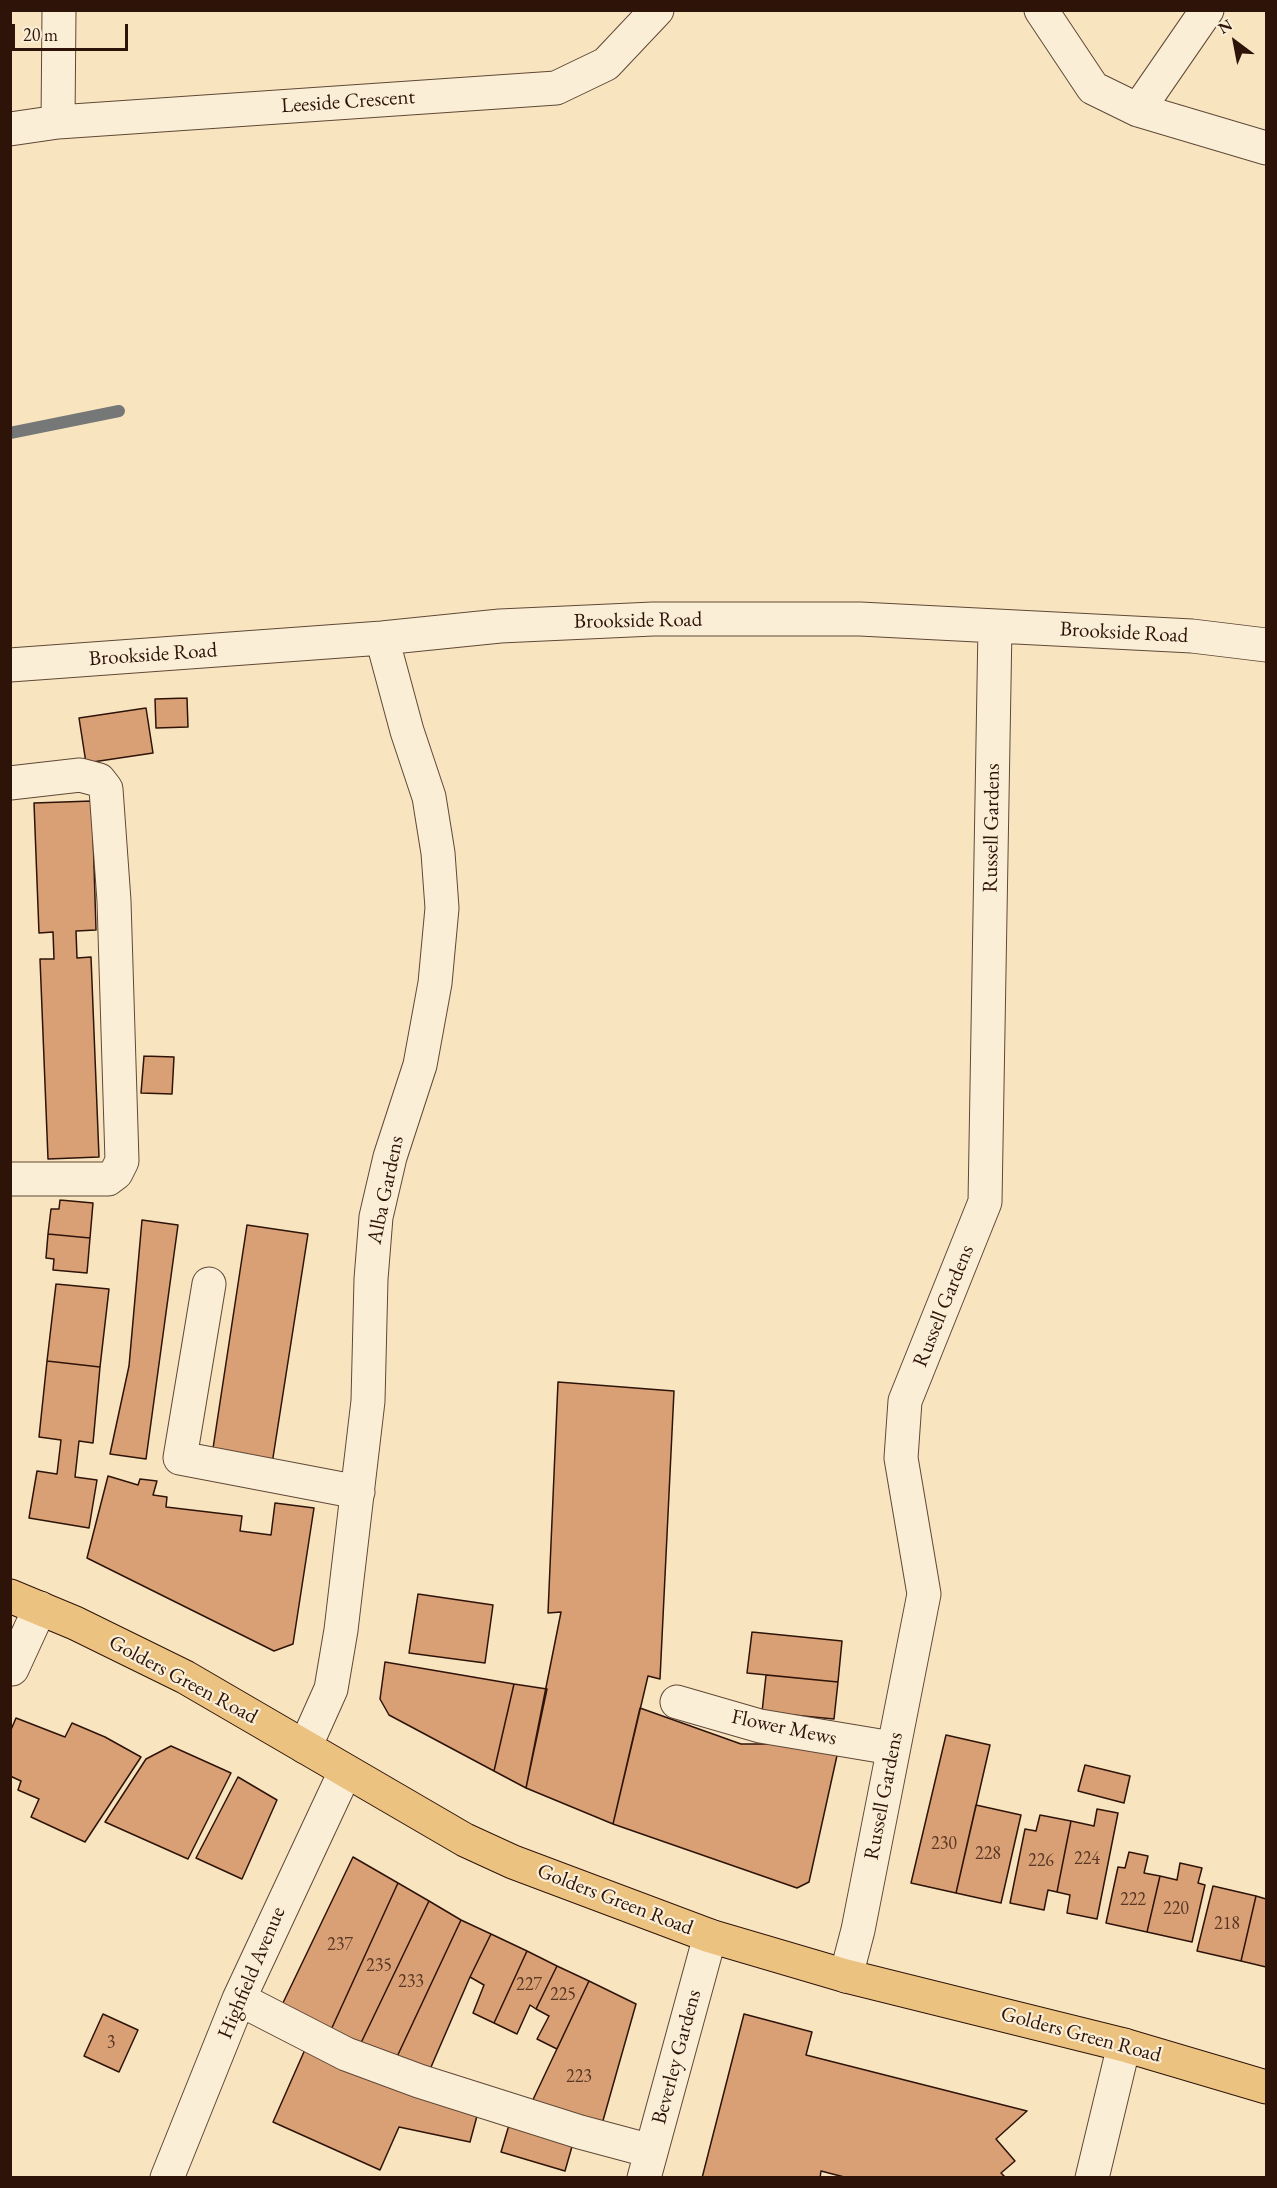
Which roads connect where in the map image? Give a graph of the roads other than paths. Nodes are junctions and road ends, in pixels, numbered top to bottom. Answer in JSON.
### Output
{"nodes":[{"id":1,"x":59,"y":10,"type":"edge"},
{"id":2,"x":657,"y":10,"type":"edge"},
{"id":3,"x":1041,"y":10,"type":"edge"},
{"id":4,"x":1208,"y":10,"type":"edge"},
{"id":5,"x":1138,"y":111,"type":"junction"},
{"id":6,"x":58,"y":122,"type":"junction"},
{"id":7,"x":10,"y":129,"type":"edge"},
{"id":8,"x":1266,"y":148,"type":"edge"},
{"id":9,"x":995,"y":626,"type":"junction"},
{"id":10,"x":382,"y":638,"type":"junction"},
{"id":11,"x":1266,"y":645,"type":"edge"},
{"id":12,"x":10,"y":665,"type":"edge"},
{"id":13,"x":10,"y":783,"type":"edge"},
{"id":14,"x":10,"y":1179,"type":"edge"},
{"id":15,"x":209,"y":1284,"type":"dead end"},
{"id":16,"x":358,"y":1491,"type":"junction"},
{"id":17,"x":25,"y":1602,"type":"edge"},
{"id":18,"x":12,"y":1669,"type":"dead end"},
{"id":19,"x":677,"y":1702,"type":"dead end"},
{"id":20,"x":305,"y":1747,"type":"junction"},
{"id":21,"x":892,"y":1748,"type":"junction"},
{"id":22,"x":345,"y":1772,"type":"junction"},
{"id":23,"x":710,"y":1936,"type":"junction"},
{"id":24,"x":846,"y":1976,"type":"junction"},
{"id":25,"x":239,"y":2000,"type":"junction"},
{"id":26,"x":1124,"y":2045,"type":"junction"},
{"id":27,"x":1266,"y":2087,"type":"edge"},
{"id":28,"x":648,"y":2164,"type":"edge"},
{"id":29,"x":167,"y":2178,"type":"edge"},
{"id":30,"x":1092,"y":2178,"type":"edge"}],
"edges":[{"from":1,"to":6,"type":"street"},
{"from":2,"to":6,"type":"street","name":"Leeside Crescent"},
{"from":3,"to":5,"type":"street"},
{"from":4,"to":5,"type":"street"},
{"from":5,"to":8,"type":"street"},
{"from":6,"to":7,"type":"street","name":"Leeside Crescent"},
{"from":9,"to":10,"type":"street","name":"Brookside Road"},
{"from":9,"to":11,"type":"street","name":"Brookside Road"},
{"from":9,"to":21,"type":"street","name":"Russell Gardens"},
{"from":10,"to":12,"type":"street","name":"Brookside Road"},
{"from":10,"to":16,"type":"street","name":"Alba Gardens"},
{"from":13,"to":14,"type":"street"},
{"from":15,"to":16,"type":"street"},
{"from":16,"to":20,"type":"street","name":"Alba Gardens"},
{"from":17,"to":18,"type":"street"},
{"from":17,"to":20,"type":"main road","name":"Golders Green Road"},
{"from":19,"to":21,"type":"street","name":"Flower Mews"},
{"from":20,"to":22,"type":"main road","name":"Golders Green Road"},
{"from":21,"to":24,"type":"street","name":"Russell Gardens"},
{"from":22,"to":23,"type":"main road","name":"Golders Green Road"},
{"from":22,"to":25,"type":"street","name":"Highfield Avenue"},
{"from":23,"to":24,"type":"main road","name":"Golders Green Road"},
{"from":23,"to":28,"type":"street","name":"Beverley Gardens"},
{"from":24,"to":26,"type":"main road","name":"Golders Green Road"},
{"from":25,"to":28,"type":"street"},
{"from":25,"to":29,"type":"street","name":"Highfield Avenue"},
{"from":26,"to":27,"type":"main road","name":"Golders Green Road"},
{"from":26,"to":30,"type":"street"}]}
